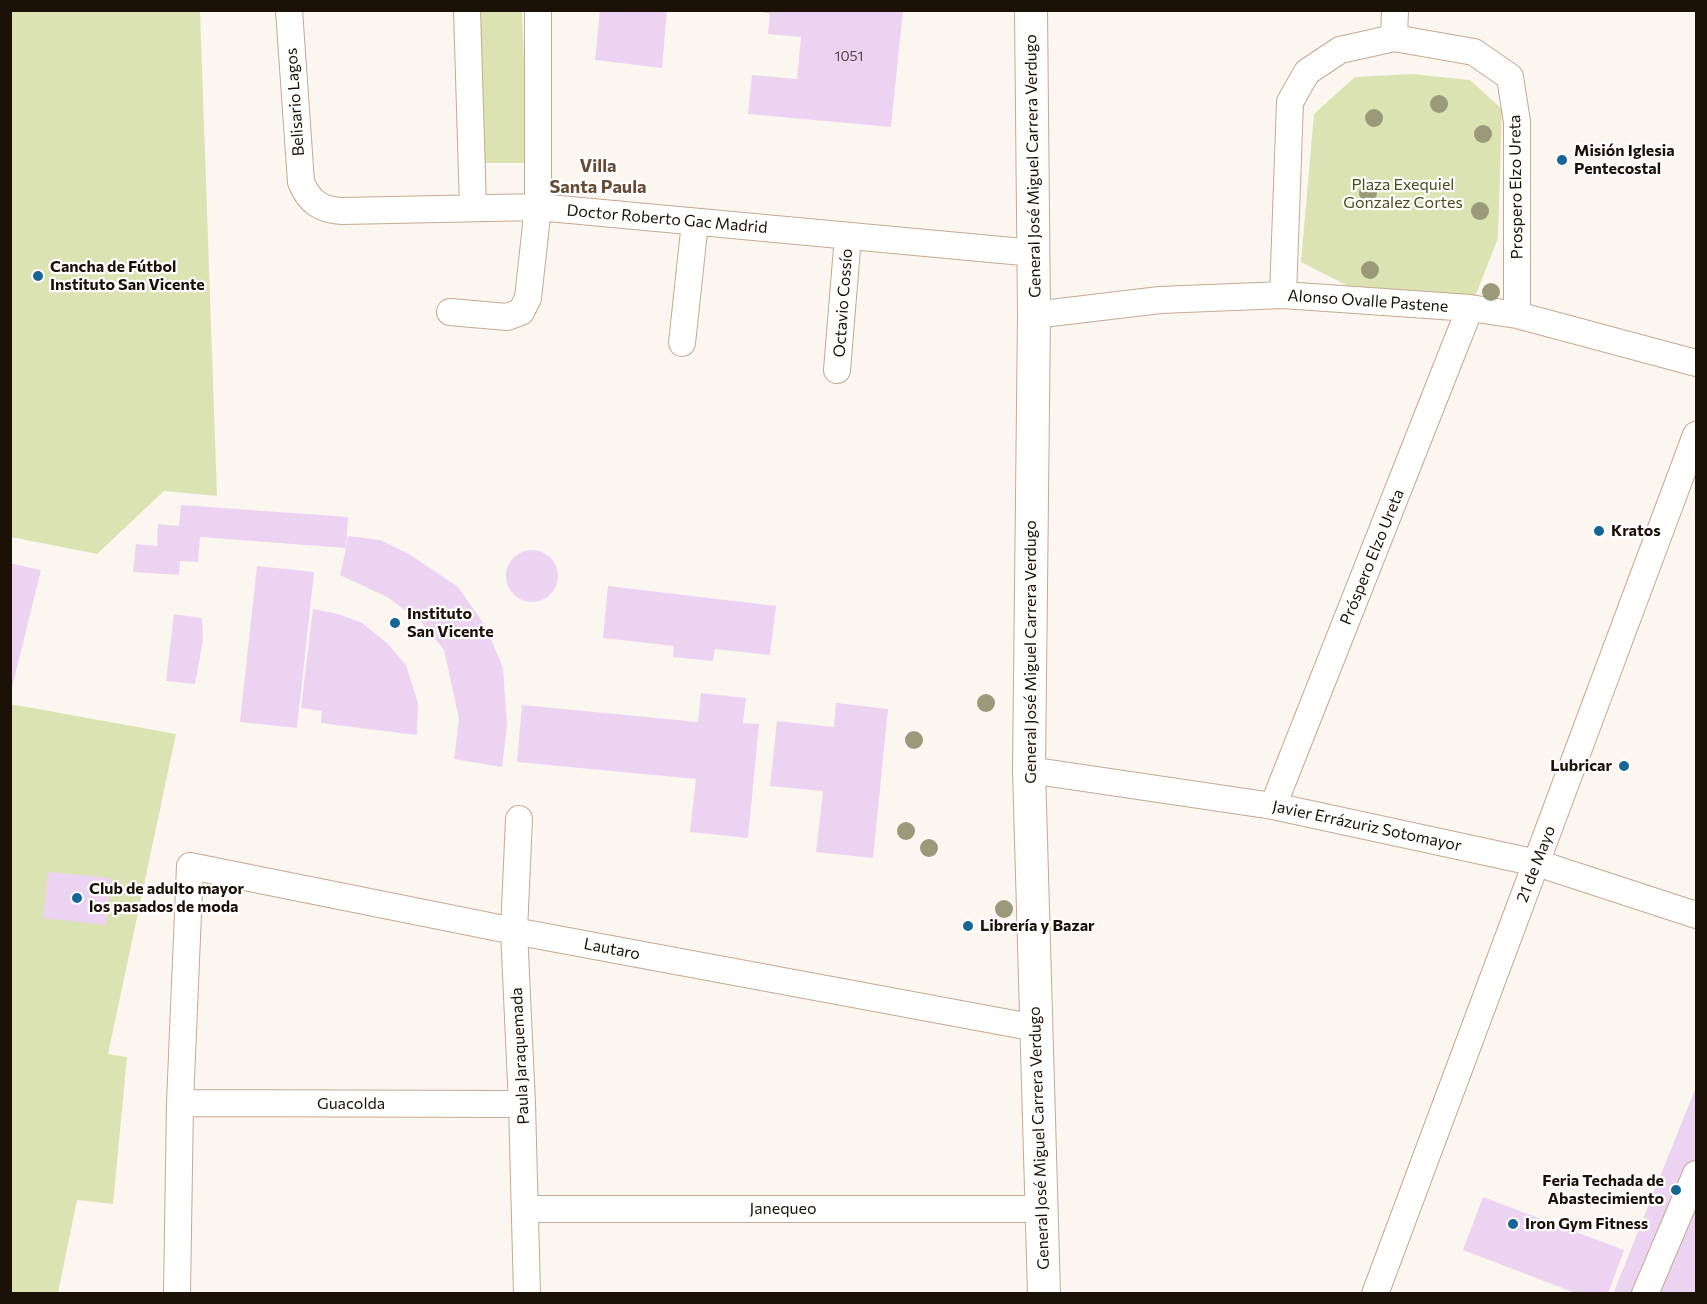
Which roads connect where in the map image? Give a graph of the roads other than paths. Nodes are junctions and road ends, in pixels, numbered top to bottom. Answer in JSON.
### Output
{"nodes":[{"id":1,"x":289,"y":10,"type":"edge"},
{"id":2,"x":467,"y":10,"type":"edge"},
{"id":3,"x":538,"y":10,"type":"edge"},
{"id":4,"x":1031,"y":10,"type":"edge"},
{"id":5,"x":1395,"y":10,"type":"edge"},
{"id":6,"x":1394,"y":38,"type":"junction"},
{"id":7,"x":305,"y":193,"type":"joint"},
{"id":8,"x":538,"y":207,"type":"junction"},
{"id":9,"x":473,"y":208,"type":"junction"},
{"id":10,"x":696,"y":222,"type":"junction"},
{"id":11,"x":848,"y":236,"type":"junction"},
{"id":12,"x":1034,"y":254,"type":"junction"},
{"id":13,"x":1283,"y":295,"type":"junction"},
{"id":14,"x":1470,"y":308,"type":"junction"},
{"id":15,"x":450,"y":312,"type":"dead end"},
{"id":16,"x":1034,"y":315,"type":"junction"},
{"id":17,"x":1517,"y":315,"type":"junction"},
{"id":18,"x":682,"y":343,"type":"dead end"},
{"id":19,"x":1696,"y":363,"type":"edge"},
{"id":20,"x":837,"y":370,"type":"dead end"},
{"id":21,"x":1696,"y":435,"type":"edge"},
{"id":22,"x":1029,"y":770,"type":"junction"},
{"id":23,"x":1273,"y":806,"type":"junction"},
{"id":24,"x":519,"y":819,"type":"dead end"},
{"id":25,"x":1537,"y":863,"type":"junction"},
{"id":26,"x":1695,"y":909,"type":"edge"},
{"id":27,"x":514,"y":931,"type":"junction"},
{"id":28,"x":1036,"y":1029,"type":"junction"},
{"id":29,"x":180,"y":1103,"type":"junction"},
{"id":30,"x":522,"y":1104,"type":"junction"},
{"id":31,"x":1696,"y":1174,"type":"edge"},
{"id":32,"x":525,"y":1209,"type":"junction"},
{"id":33,"x":1042,"y":1209,"type":"junction"},
{"id":34,"x":177,"y":1293,"type":"edge"},
{"id":35,"x":527,"y":1293,"type":"edge"},
{"id":36,"x":1044,"y":1293,"type":"edge"},
{"id":37,"x":1375,"y":1293,"type":"edge"},
{"id":38,"x":1645,"y":1293,"type":"edge"}],
"edges":[{"from":1,"to":7,"type":"street","name":"Belisario Lagos"},
{"from":2,"to":9,"type":"street"},
{"from":3,"to":8,"type":"street"},
{"from":4,"to":12,"type":"street","name":"General José Miguel Carrera Verdugo"},
{"from":5,"to":6,"type":"street"},
{"from":6,"to":13,"type":"street","name":"Prospero Elzo Ureta"},
{"from":6,"to":17,"type":"street","name":"Prospero Elzo Ureta"},
{"from":7,"to":9,"type":"street","name":"Doctor Roberto Gac Madrid"},
{"from":8,"to":9,"type":"street","name":"Doctor Roberto Gac Madrid"},
{"from":8,"to":10,"type":"street","name":"Doctor Roberto Gac Madrid"},
{"from":8,"to":15,"type":"street"},
{"from":10,"to":11,"type":"street","name":"Doctor Roberto Gac Madrid"},
{"from":10,"to":18,"type":"street"},
{"from":11,"to":12,"type":"street","name":"Doctor Roberto Gac Madrid"},
{"from":11,"to":20,"type":"street","name":"Octavio Cossío"},
{"from":12,"to":16,"type":"street","name":"General José Miguel Carrera Verdugo"},
{"from":13,"to":14,"type":"street","name":"Alonso Ovalle Pastene"},
{"from":13,"to":16,"type":"street","name":"Alonso Ovalle Pastene"},
{"from":14,"to":17,"type":"street","name":"Alonso Ovalle Pastene"},
{"from":14,"to":23,"type":"street","name":"Próspero Elzo Ureta"},
{"from":16,"to":22,"type":"street","name":"General José Miguel Carrera Verdugo"},
{"from":17,"to":19,"type":"street","name":"Alonso Ovalle Pastene"},
{"from":21,"to":25,"type":"street","name":"21 de Mayo"},
{"from":22,"to":23,"type":"street","name":"Javier Errázuriz Sotomayor"},
{"from":22,"to":28,"type":"street","name":"General José Miguel Carrera Verdugo"},
{"from":23,"to":25,"type":"street","name":"Javier Errázuriz Sotomayor"},
{"from":24,"to":27,"type":"street","name":"Paula Jaraquemada"},
{"from":25,"to":26,"type":"street","name":"Javier Errázuriz Sotomayor"},
{"from":25,"to":37,"type":"street","name":"21 de Mayo"},
{"from":27,"to":28,"type":"street","name":"Lautaro"},
{"from":27,"to":29,"type":"street","name":"Lautaro"},
{"from":27,"to":30,"type":"street","name":"Paula Jaraquemada"},
{"from":28,"to":33,"type":"street","name":"General José Miguel Carrera Verdugo"},
{"from":29,"to":30,"type":"street","name":"Guacolda"},
{"from":29,"to":34,"type":"street"},
{"from":30,"to":32,"type":"street","name":"Paula Jaraquemada"},
{"from":31,"to":38,"type":"street"},
{"from":32,"to":33,"type":"street","name":"Janequeo"},
{"from":32,"to":35,"type":"street","name":"Paula Jaraquemada"},
{"from":33,"to":36,"type":"street","name":"General José Miguel Carrera Verdugo"}]}
